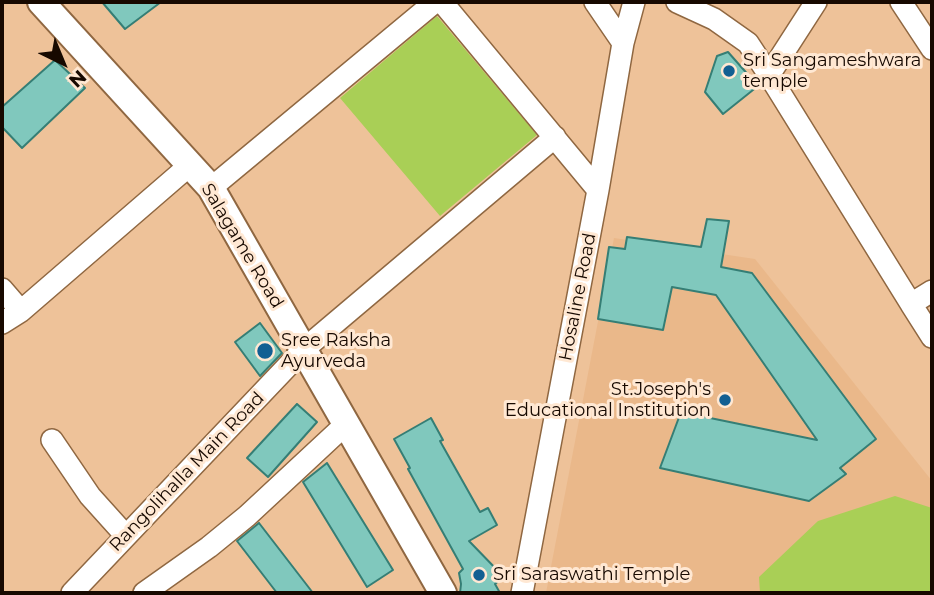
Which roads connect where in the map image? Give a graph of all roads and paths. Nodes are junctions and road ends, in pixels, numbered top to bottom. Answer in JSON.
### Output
{"nodes":[{"id":1,"x":41,"y":2,"type":"edge"},
{"id":2,"x":435,"y":2,"type":"edge"},
{"id":3,"x":442,"y":2,"type":"edge"},
{"id":4,"x":595,"y":2,"type":"edge"},
{"id":5,"x":634,"y":2,"type":"edge"},
{"id":6,"x":677,"y":2,"type":"edge"},
{"id":7,"x":816,"y":2,"type":"edge"},
{"id":8,"x":901,"y":2,"type":"edge"},
{"id":9,"x":623,"y":43,"type":"junction"},
{"id":10,"x":932,"y":49,"type":"edge"},
{"id":11,"x":769,"y":75,"type":"junction"},
{"id":12,"x":555,"y":137,"type":"junction"},
{"id":13,"x":190,"y":166,"type":"junction"},
{"id":14,"x":211,"y":188,"type":"junction"},
{"id":15,"x":598,"y":190,"type":"junction"},
{"id":16,"x":2,"y":289,"type":"edge"},
{"id":17,"x":932,"y":291,"type":"edge"},
{"id":18,"x":911,"y":304,"type":"junction"},
{"id":19,"x":21,"y":311,"type":"junction"},
{"id":20,"x":2,"y":323,"type":"edge"},
{"id":21,"x":932,"y":337,"type":"edge"},
{"id":22,"x":303,"y":350,"type":"junction"},
{"id":23,"x":346,"y":424,"type":"junction"},
{"id":24,"x":52,"y":440,"type":"dead end"},
{"id":25,"x":126,"y":536,"type":"junction"},
{"id":26,"x":72,"y":593,"type":"edge"},
{"id":27,"x":144,"y":593,"type":"edge"},
{"id":28,"x":443,"y":593,"type":"edge"},
{"id":29,"x":522,"y":593,"type":"edge"}],
"edges":[{"from":1,"to":13,"type":"main road","name":"Salagame Road"},
{"from":2,"to":14,"type":"street"},
{"from":3,"to":12,"type":"street"},
{"from":4,"to":9,"type":"street"},
{"from":5,"to":9,"type":"street","name":"Hosaline Road"},
{"from":6,"to":11,"type":"street"},
{"from":7,"to":11,"type":"street"},
{"from":8,"to":10,"type":"street"},
{"from":9,"to":15,"type":"street","name":"Hosaline Road"},
{"from":11,"to":18,"type":"street"},
{"from":12,"to":15,"type":"street"},
{"from":12,"to":22,"type":"street","name":"Rangolihalla Main Road"},
{"from":13,"to":14,"type":"main road","name":"Salagame Road"},
{"from":13,"to":19,"type":"street"},
{"from":14,"to":22,"type":"main road","name":"Salagame Road"},
{"from":15,"to":29,"type":"street","name":"Hosaline Road"},
{"from":16,"to":19,"type":"street"},
{"from":17,"to":18,"type":"street"},
{"from":18,"to":21,"type":"street"},
{"from":19,"to":20,"type":"street"},
{"from":22,"to":23,"type":"main road","name":"Salagame Road"},
{"from":22,"to":25,"type":"street","name":"Rangolihalla Main Road"},
{"from":23,"to":27,"type":"street"},
{"from":23,"to":28,"type":"main road","name":"Salagame Road"},
{"from":24,"to":25,"type":"street"},
{"from":25,"to":26,"type":"street","name":"Rangolihalla Main Road"}]}
